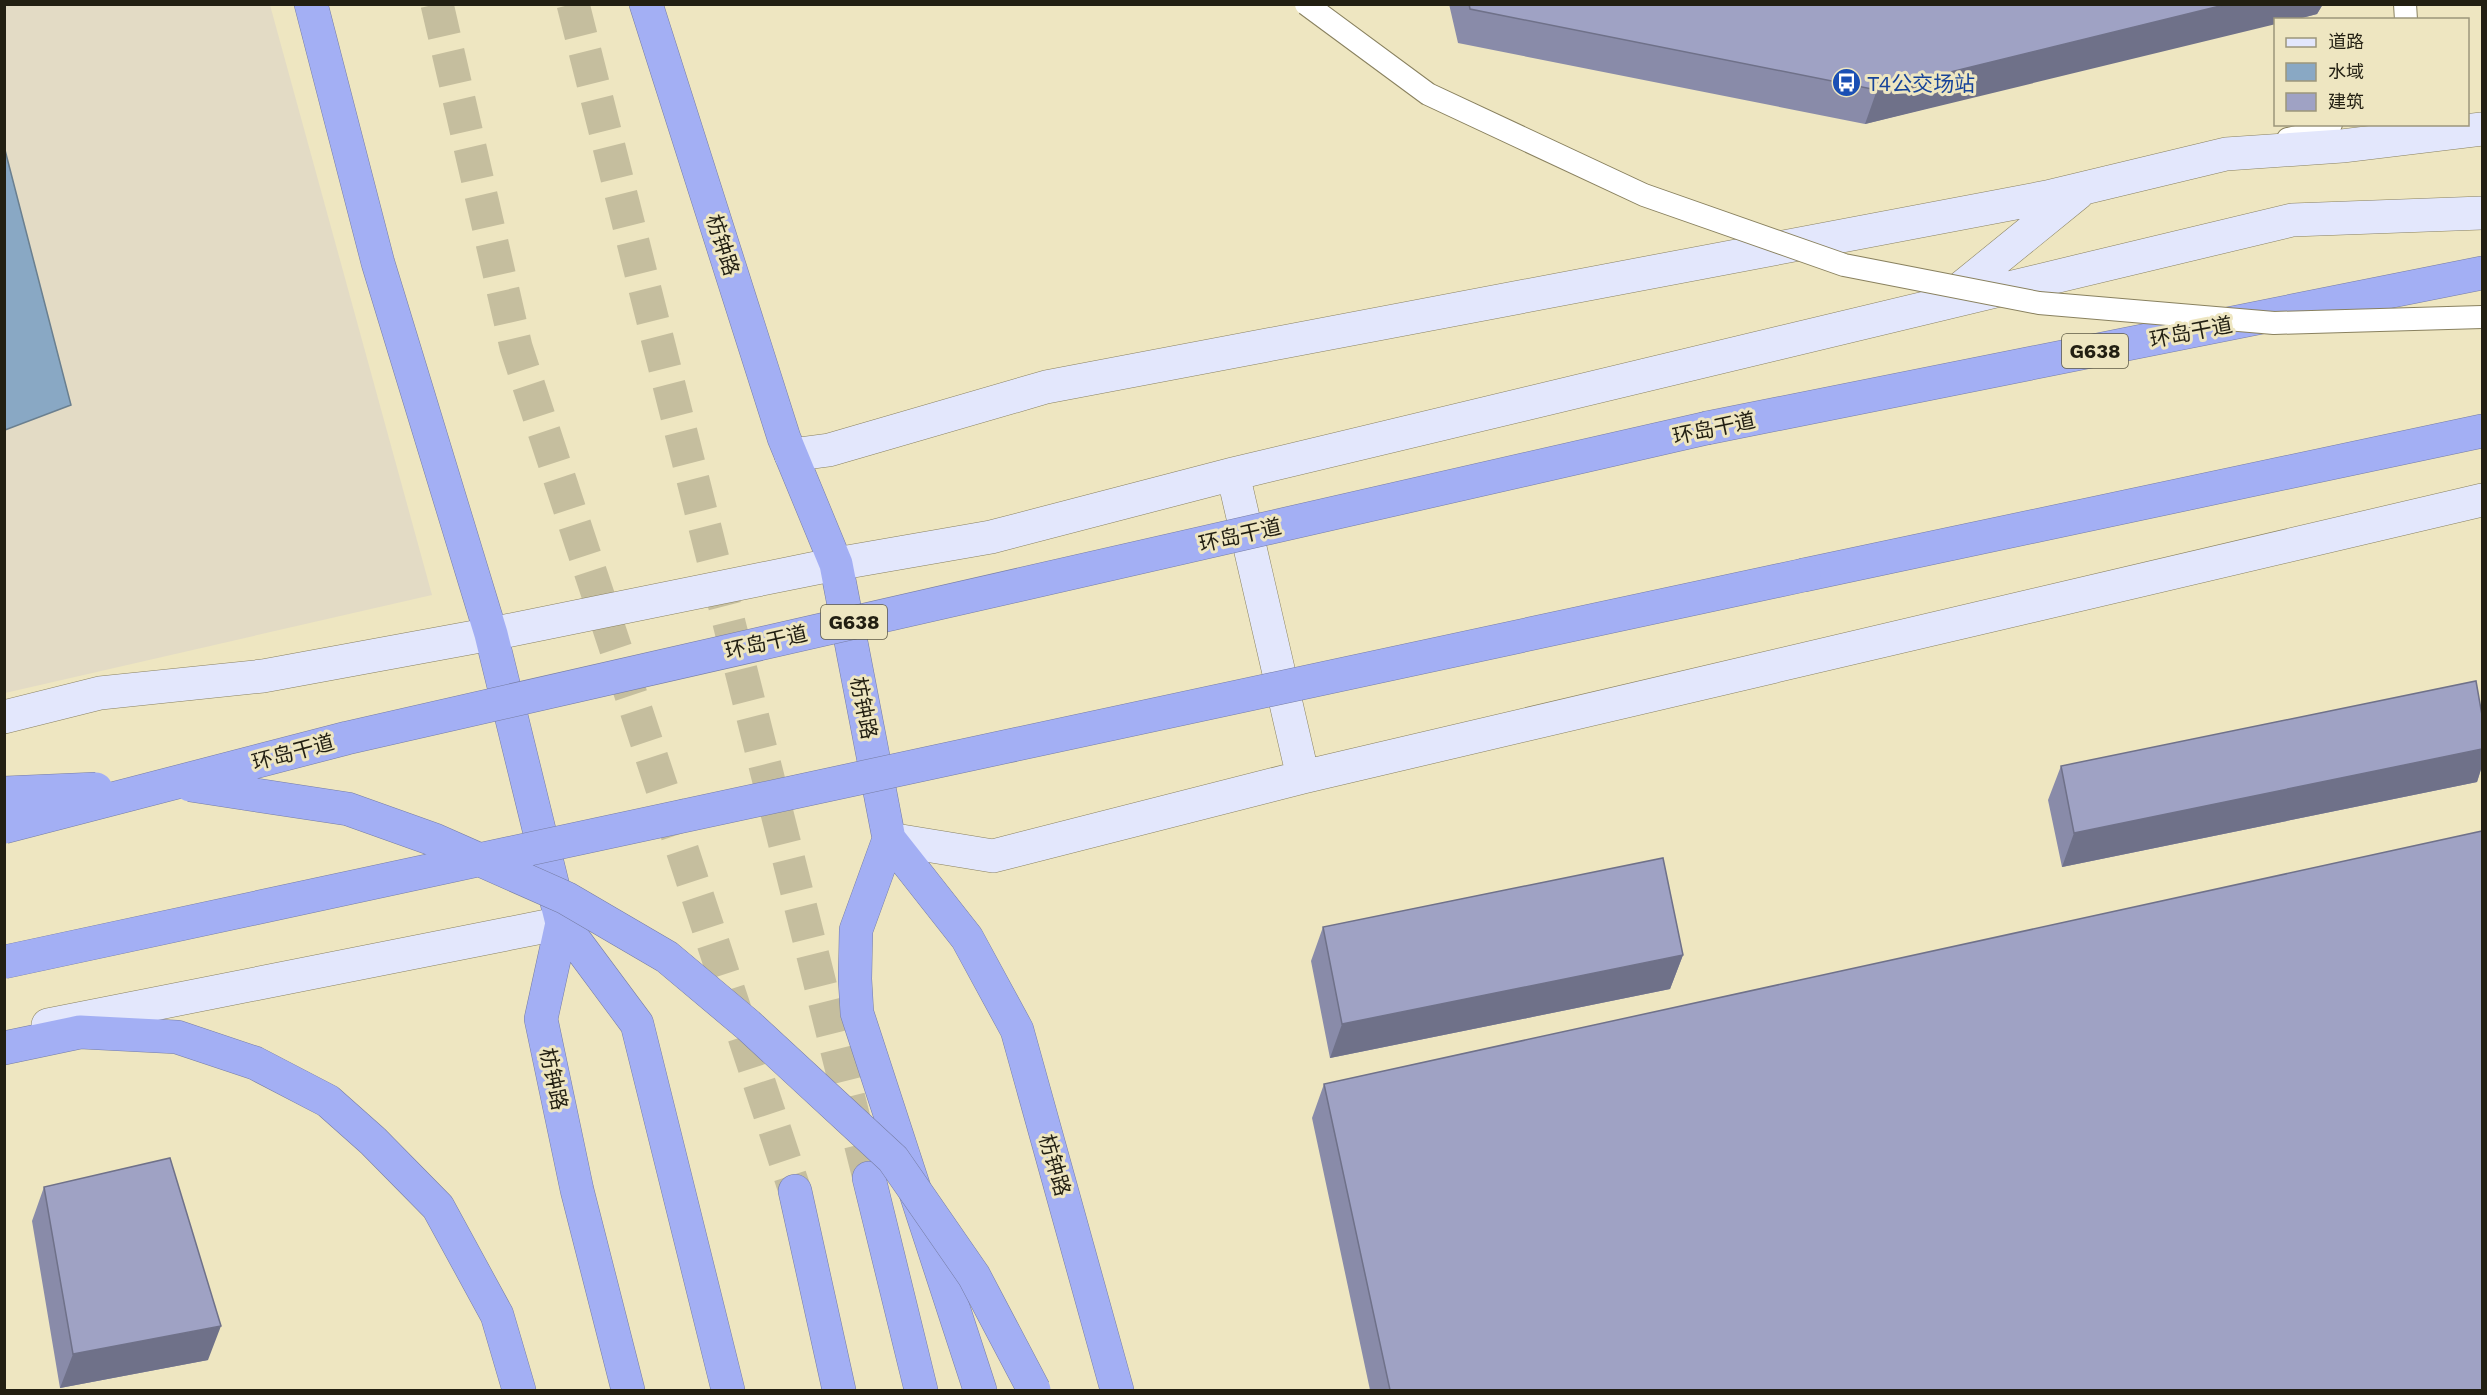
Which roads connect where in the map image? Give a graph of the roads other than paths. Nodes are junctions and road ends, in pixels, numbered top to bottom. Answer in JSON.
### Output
{"nodes":[{"id":1,"x":311,"y":4,"type":"edge"},
{"id":2,"x":646,"y":4,"type":"edge"},
{"id":3,"x":1306,"y":4,"type":"edge"},
{"id":4,"x":2327,"y":126,"type":"edge"},
{"id":5,"x":2482,"y":129,"type":"edge"},
{"id":6,"x":2226,"y":154,"type":"junction"},
{"id":7,"x":2084,"y":188,"type":"junction"},
{"id":8,"x":2482,"y":213,"type":"edge"},
{"id":9,"x":2482,"y":273,"type":"edge"},
{"id":10,"x":1941,"y":304,"type":"junction"},
{"id":11,"x":2482,"y":317,"type":"edge"},
{"id":12,"x":2482,"y":431,"type":"edge"},
{"id":13,"x":791,"y":455,"type":"junction"},
{"id":14,"x":1233,"y":474,"type":"junction"},
{"id":15,"x":2482,"y":500,"type":"edge"},
{"id":16,"x":836,"y":564,"type":"junction"},
{"id":17,"x":491,"y":634,"type":"junction"},
{"id":18,"x":4,"y":717,"type":"edge"},
{"id":19,"x":1303,"y":777,"type":"junction"},
{"id":20,"x":4,"y":793,"type":"edge"},
{"id":21,"x":4,"y":827,"type":"edge"},
{"id":22,"x":889,"y":839,"type":"junction"},
{"id":23,"x":562,"y":923,"type":"junction"},
{"id":24,"x":4,"y":962,"type":"edge"},
{"id":25,"x":4,"y":1033,"type":"edge"},
{"id":26,"x":4,"y":1048,"type":"edge"},
{"id":27,"x":869,"y":1178,"type":"tunnel mouth"},
{"id":28,"x":795,"y":1191,"type":"tunnel mouth"},
{"id":29,"x":519,"y":1390,"type":"edge"},
{"id":30,"x":628,"y":1390,"type":"edge"},
{"id":31,"x":728,"y":1390,"type":"edge"},
{"id":32,"x":839,"y":1390,"type":"edge"},
{"id":33,"x":921,"y":1390,"type":"edge"},
{"id":34,"x":980,"y":1390,"type":"edge"},
{"id":35,"x":1034,"y":1390,"type":"edge"},
{"id":36,"x":1118,"y":1390,"type":"edge"}],
"edges":[{"from":1,"to":17,"type":"highway","name":"枋钟路"},
{"from":2,"to":13,"type":"highway","name":"枋钟路"},
{"from":3,"to":11,"type":"lane","bridge":true},
{"from":4,"to":6,"type":"lane"},
{"from":5,"to":6,"type":"main road"},
{"from":6,"to":7,"type":"main road"},
{"from":7,"to":10,"type":"main road"},
{"from":7,"to":13,"type":"main road"},
{"from":8,"to":10,"type":"main road"},
{"from":9,"to":21,"type":"highway","name":"环岛干道","number":"G638","bridge":true},
{"from":10,"to":14,"type":"main road"},
{"from":12,"to":24,"type":"highway","bridge":true},
{"from":13,"to":16,"type":"highway","name":"枋钟路"},
{"from":14,"to":16,"type":"main road"},
{"from":14,"to":19,"type":"main road"},
{"from":15,"to":19,"type":"main road"},
{"from":16,"to":17,"type":"main road"},
{"from":16,"to":22,"type":"highway","name":"枋钟路"},
{"from":17,"to":18,"type":"main road"},
{"from":17,"to":23,"type":"highway","name":"枋钟路"},
{"from":19,"to":22,"type":"main road"},
{"from":20,"to":35,"type":"highway","bridge":true},
{"from":22,"to":34,"type":"highway"},
{"from":22,"to":36,"type":"highway","name":"枋钟路"},
{"from":23,"to":25,"type":"main road"},
{"from":23,"to":30,"type":"highway","name":"枋钟路"},
{"from":23,"to":31,"type":"highway"},
{"from":26,"to":29,"type":"highway"},
{"from":27,"to":33,"type":"highway"},
{"from":28,"to":32,"type":"highway"}]}
